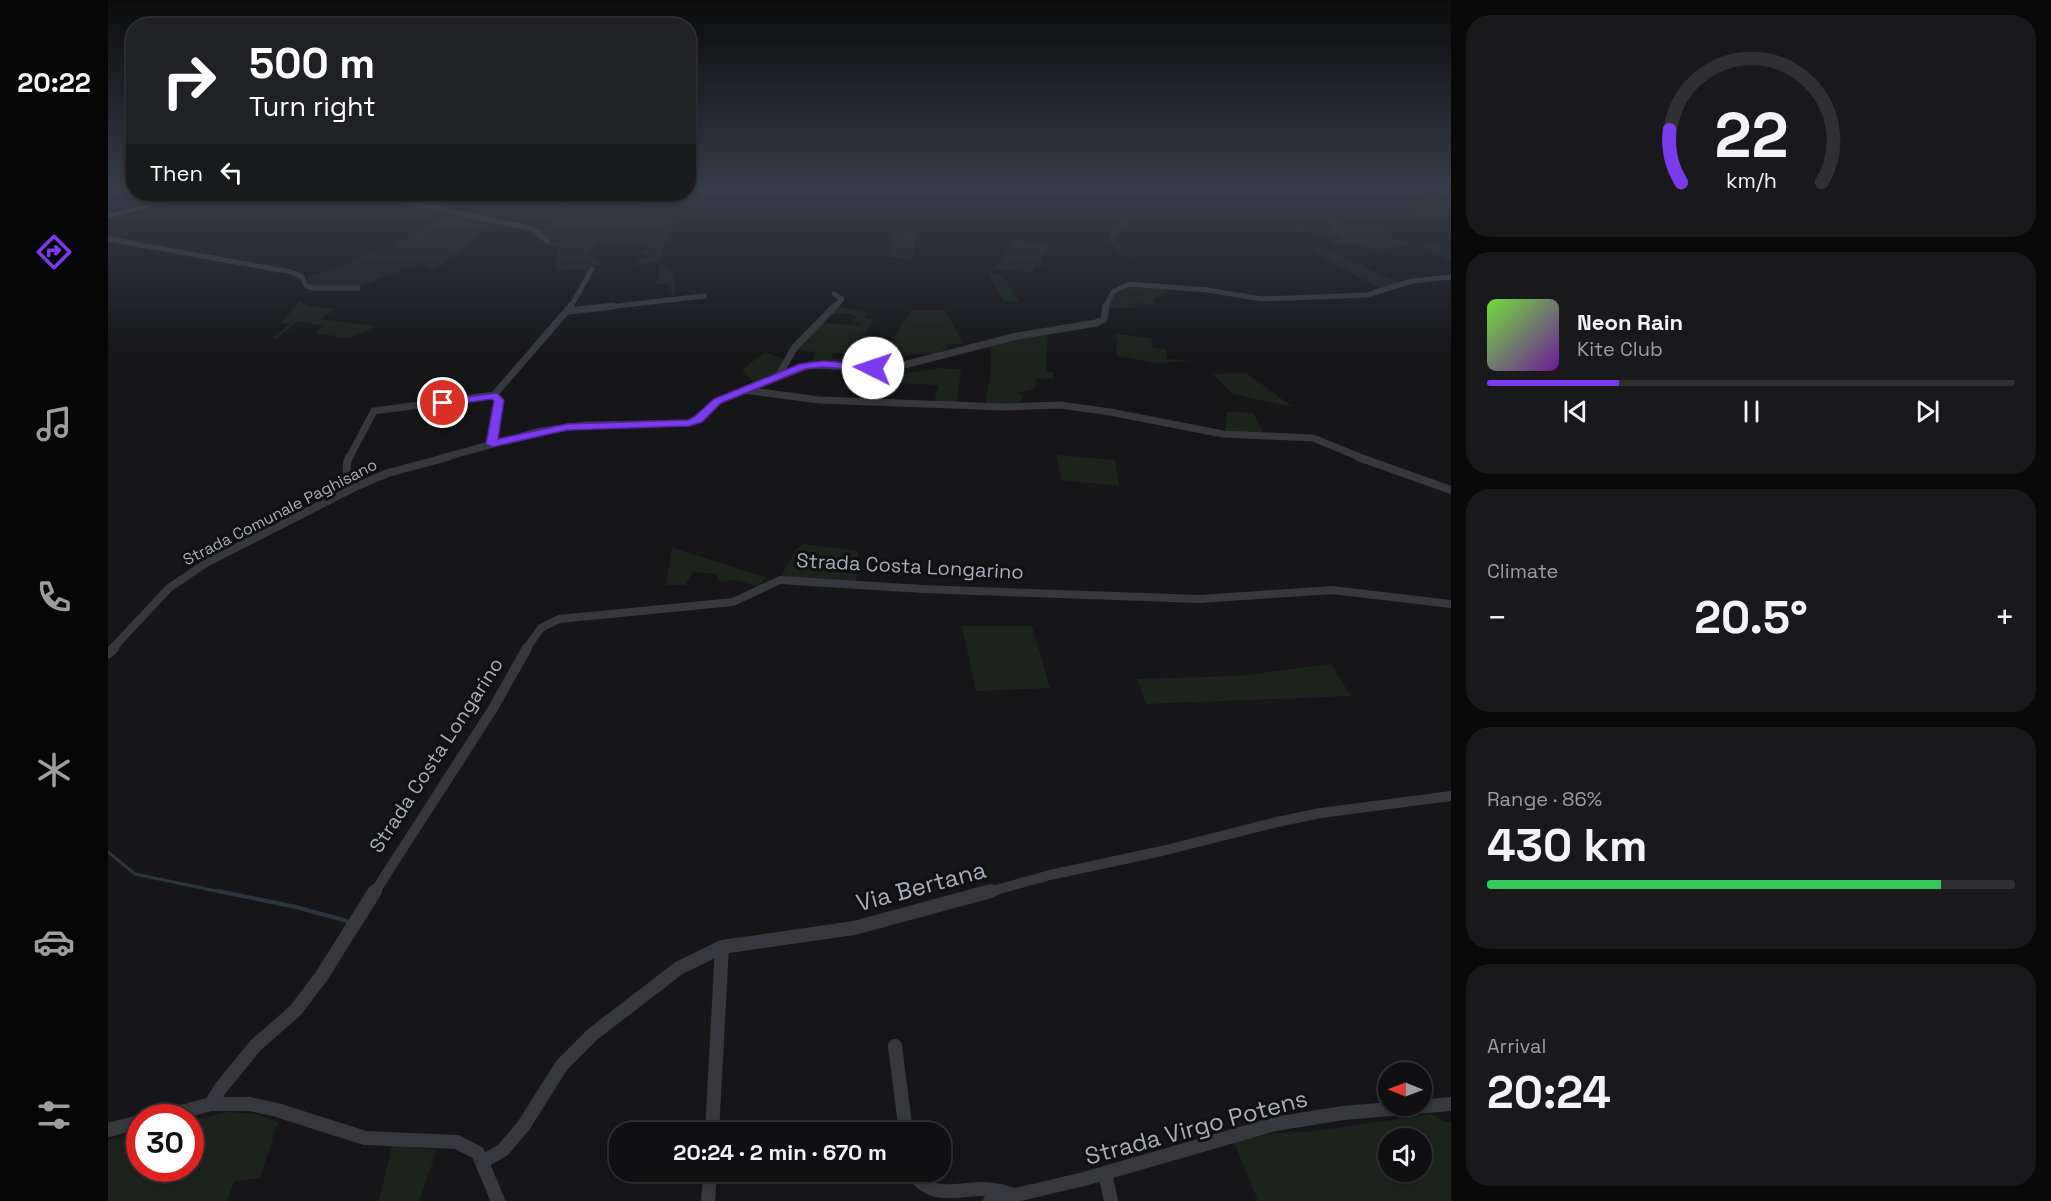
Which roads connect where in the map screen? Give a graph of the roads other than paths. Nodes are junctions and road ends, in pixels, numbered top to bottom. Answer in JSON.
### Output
{"nodes":[{"id":1,"x":146,"y":245,"type":"edge"},
{"id":2,"x":592,"y":269,"type":"dead end"},
{"id":3,"x":1451,"y":277,"type":"edge"},
{"id":4,"x":358,"y":288,"type":"dead end"},
{"id":5,"x":834,"y":294,"type":"dead end"},
{"id":6,"x":704,"y":296,"type":"dead end"},
{"id":7,"x":569,"y":310,"type":"junction"},
{"id":8,"x":778,"y":376,"type":"junction"},
{"id":9,"x":743,"y":390,"type":"junction"},
{"id":10,"x":494,"y":395,"type":"junction"},
{"id":11,"x":492,"y":444,"type":"junction"},
{"id":12,"x":1451,"y":490,"type":"edge"},
{"id":13,"x":346,"y":491,"type":"junction"},
{"id":14,"x":1451,"y":604,"type":"edge"},
{"id":15,"x":108,"y":654,"type":"edge"},
{"id":16,"x":1451,"y":796,"type":"edge"},
{"id":17,"x":722,"y":947,"type":"junction"},
{"id":18,"x":895,"y":1046,"type":"dead end"},
{"id":19,"x":211,"y":1104,"type":"junction"},
{"id":20,"x":1451,"y":1104,"type":"edge"},
{"id":21,"x":204,"y":1106,"type":"edge"},
{"id":22,"x":713,"y":1122,"type":"edge"},
{"id":23,"x":905,"y":1122,"type":"edge"},
{"id":24,"x":126,"y":1126,"type":"edge"},
{"id":25,"x":108,"y":1131,"type":"edge"},
{"id":26,"x":482,"y":1162,"type":"junction"},
{"id":27,"x":1105,"y":1173,"type":"junction"},
{"id":28,"x":709,"y":1182,"type":"edge"},
{"id":29,"x":918,"y":1182,"type":"edge"},
{"id":30,"x":1016,"y":1195,"type":"junction"},
{"id":31,"x":498,"y":1201,"type":"edge"},
{"id":32,"x":708,"y":1201,"type":"edge"},
{"id":33,"x":990,"y":1201,"type":"edge"},
{"id":34,"x":1111,"y":1201,"type":"edge"}],
"edges":[{"from":1,"to":4,"type":"street"},
{"from":2,"to":7,"type":"street"},
{"from":3,"to":8,"type":"street","name":"Strada Comunale Paghisano"},
{"from":5,"to":8,"type":"street"},
{"from":6,"to":7,"type":"street"},
{"from":7,"to":10,"type":"street"},
{"from":8,"to":9,"type":"street","name":"Strada Comunale Paghisano"},
{"from":9,"to":11,"type":"street","name":"Strada Comunale Paghisano"},
{"from":9,"to":12,"type":"street"},
{"from":10,"to":11,"type":"street"},
{"from":10,"to":13,"type":"street"},
{"from":11,"to":13,"type":"street","name":"Strada Comunale Paghisano"},
{"from":13,"to":15,"type":"street","name":"Strada Comunale Paghisano"},
{"from":14,"to":19,"type":"street","name":"Strada Costa Longarino"},
{"from":16,"to":17,"type":"street","name":"Via Bertana"},
{"from":17,"to":22,"type":"street"},
{"from":17,"to":26,"type":"street","name":"Via Bertana"},
{"from":18,"to":23,"type":"street"},
{"from":19,"to":21,"type":"street"},
{"from":19,"to":26,"type":"street"},
{"from":20,"to":27,"type":"street","name":"Strada Virgo Potens"},
{"from":24,"to":25,"type":"street"},
{"from":26,"to":31,"type":"street"},
{"from":27,"to":30,"type":"street","name":"Strada Virgo Potens"},
{"from":27,"to":34,"type":"street"},
{"from":28,"to":32,"type":"street"},
{"from":29,"to":30,"type":"street"},
{"from":30,"to":33,"type":"street","name":"Strada Virgo Potens"}]}
